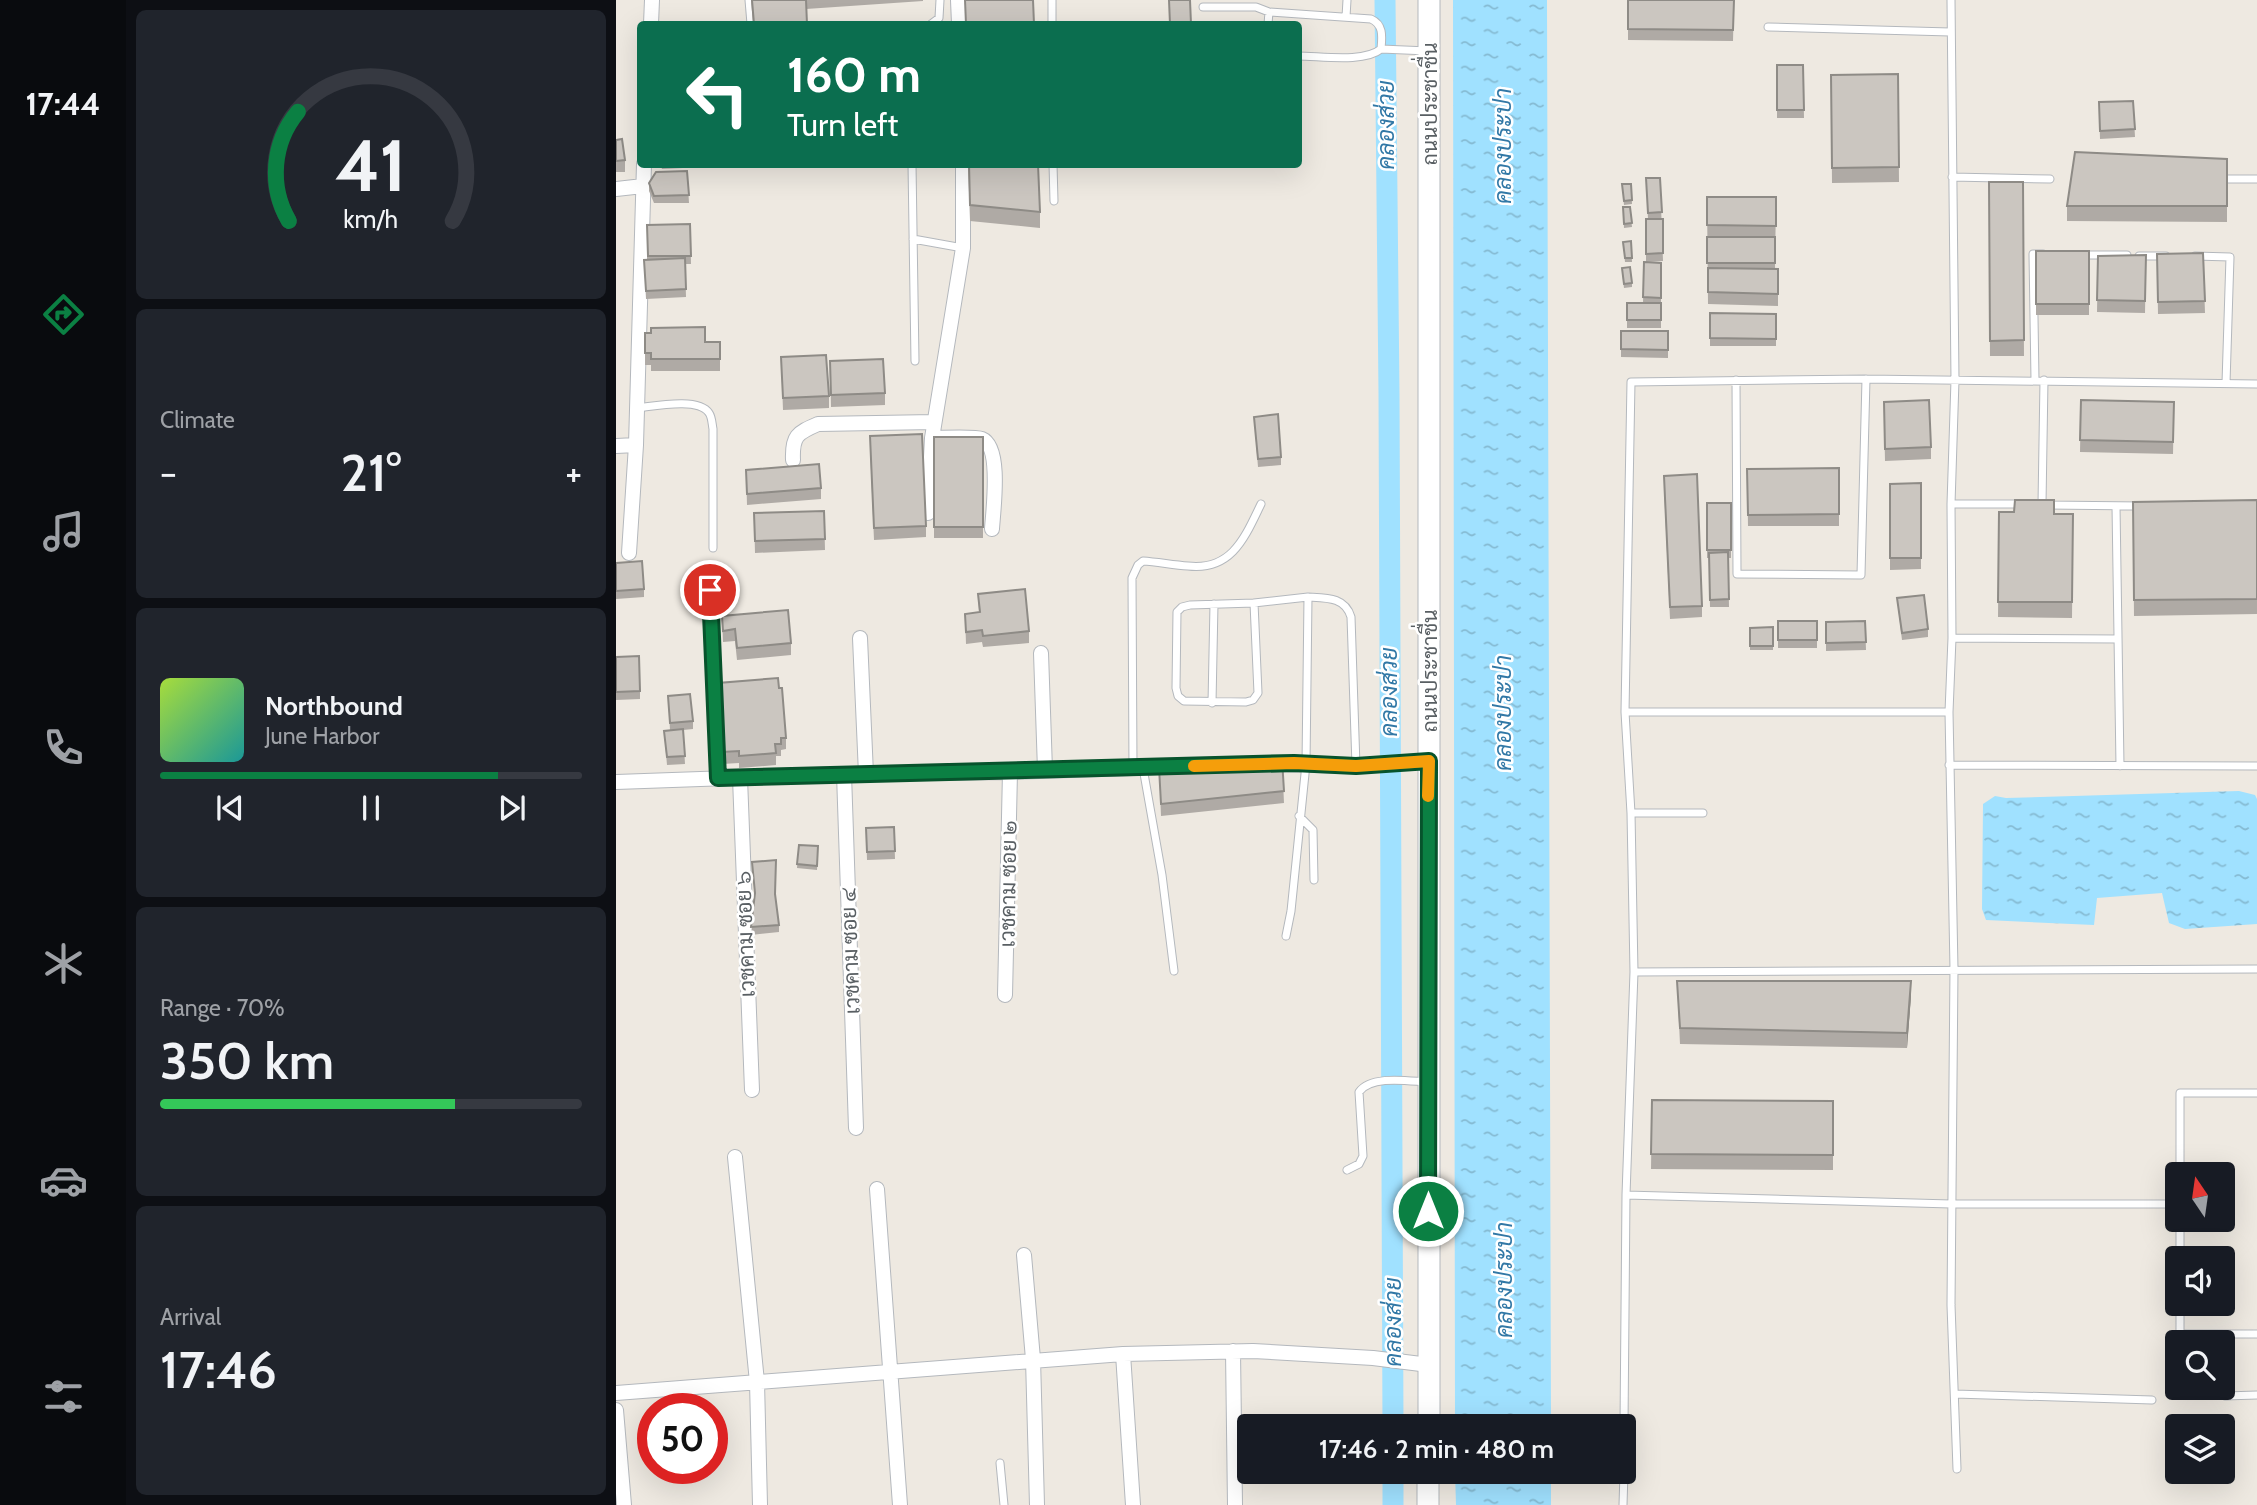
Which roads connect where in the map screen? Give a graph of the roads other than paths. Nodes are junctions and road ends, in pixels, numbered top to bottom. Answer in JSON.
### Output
{"nodes":[{"id":1,"x":652,"y":0,"type":"edge"},
{"id":2,"x":749,"y":0,"type":"edge"},
{"id":3,"x":940,"y":0,"type":"edge"},
{"id":4,"x":958,"y":0,"type":"edge"},
{"id":5,"x":1052,"y":0,"type":"edge"},
{"id":6,"x":1347,"y":0,"type":"edge"},
{"id":7,"x":1429,"y":0,"type":"edge"},
{"id":8,"x":1951,"y":0,"type":"edge"},
{"id":9,"x":1203,"y":8,"type":"dead end"},
{"id":10,"x":1269,"y":12,"type":"junction"},
{"id":11,"x":1346,"y":17,"type":"junction"},
{"id":12,"x":651,"y":21,"type":"edge"},
{"id":13,"x":751,"y":21,"type":"edge"},
{"id":14,"x":935,"y":21,"type":"edge"},
{"id":15,"x":959,"y":21,"type":"edge"},
{"id":16,"x":1052,"y":21,"type":"edge"},
{"id":17,"x":1268,"y":21,"type":"edge"},
{"id":18,"x":1768,"y":27,"type":"dead end"},
{"id":19,"x":1950,"y":32,"type":"junction"},
{"id":20,"x":1381,"y":49,"type":"junction"},
{"id":21,"x":1419,"y":50,"type":"junction"},
{"id":22,"x":1302,"y":56,"type":"edge"},
{"id":23,"x":644,"y":168,"type":"edge"},
{"id":24,"x":912,"y":168,"type":"edge"},
{"id":25,"x":963,"y":168,"type":"edge"},
{"id":26,"x":1053,"y":168,"type":"edge"},
{"id":27,"x":1952,"y":177,"type":"junction"},
{"id":28,"x":2050,"y":179,"type":"dead end"},
{"id":29,"x":2215,"y":179,"type":"edge"},
{"id":30,"x":2257,"y":179,"type":"edge"},
{"id":31,"x":643,"y":186,"type":"junction"},
{"id":32,"x":616,"y":189,"type":"edge"},
{"id":33,"x":1054,"y":201,"type":"dead end"},
{"id":34,"x":913,"y":239,"type":"junction"},
{"id":35,"x":963,"y":247,"type":"junction"},
{"id":36,"x":2047,"y":254,"type":"edge"},
{"id":37,"x":2073,"y":255,"type":"edge"},
{"id":38,"x":2178,"y":256,"type":"edge"},
{"id":39,"x":2191,"y":256,"type":"edge"},
{"id":40,"x":915,"y":361,"type":"dead end"},
{"id":41,"x":1866,"y":379,"type":"junction"},
{"id":42,"x":1736,"y":380,"type":"junction"},
{"id":43,"x":1955,"y":380,"type":"junction"},
{"id":44,"x":2035,"y":380,"type":"junction"},
{"id":45,"x":2044,"y":380,"type":"junction"},
{"id":46,"x":2226,"y":383,"type":"junction"},
{"id":47,"x":2257,"y":384,"type":"edge"},
{"id":48,"x":637,"y":408,"type":"junction"},
{"id":49,"x":934,"y":422,"type":"junction"},
{"id":50,"x":932,"y":438,"type":"junction"},
{"id":51,"x":636,"y":445,"type":"junction"},
{"id":52,"x":616,"y":446,"type":"edge"},
{"id":53,"x":793,"y":460,"type":"dead end"},
{"id":54,"x":1951,"y":503,"type":"junction"},
{"id":55,"x":1261,"y":504,"type":"dead end"},
{"id":56,"x":2042,"y":504,"type":"junction"},
{"id":57,"x":2116,"y":506,"type":"junction"},
{"id":58,"x":2154,"y":506,"type":"edge"},
{"id":59,"x":928,"y":513,"type":"edge"},
{"id":60,"x":992,"y":529,"type":"dead end"},
{"id":61,"x":713,"y":548,"type":"dead end"},
{"id":62,"x":629,"y":554,"type":"dead end"},
{"id":63,"x":710,"y":590,"type":"dead end"},
{"id":64,"x":1308,"y":597,"type":"junction"},
{"id":65,"x":1254,"y":603,"type":"junction"},
{"id":66,"x":1214,"y":604,"type":"junction"},
{"id":67,"x":860,"y":638,"type":"dead end"},
{"id":68,"x":1952,"y":638,"type":"junction"},
{"id":69,"x":2118,"y":639,"type":"junction"},
{"id":70,"x":1041,"y":653,"type":"dead end"},
{"id":71,"x":1212,"y":703,"type":"junction"},
{"id":72,"x":1625,"y":712,"type":"junction"},
{"id":73,"x":1948,"y":712,"type":"junction"},
{"id":74,"x":1422,"y":761,"type":"junction"},
{"id":75,"x":1252,"y":764,"type":"edge"},
{"id":76,"x":1306,"y":764,"type":"junction"},
{"id":77,"x":1211,"y":765,"type":"edge"},
{"id":78,"x":1949,"y":765,"type":"junction"},
{"id":79,"x":1356,"y":766,"type":"junction"},
{"id":80,"x":2120,"y":766,"type":"junction"},
{"id":81,"x":2257,"y":766,"type":"edge"},
{"id":82,"x":1138,"y":767,"type":"junction"},
{"id":83,"x":1045,"y":770,"type":"junction"},
{"id":84,"x":1010,"y":772,"type":"junction"},
{"id":85,"x":844,"y":774,"type":"junction"},
{"id":86,"x":866,"y":774,"type":"junction"},
{"id":87,"x":718,"y":778,"type":"junction"},
{"id":88,"x":740,"y":778,"type":"junction"},
{"id":89,"x":616,"y":782,"type":"edge"},
{"id":90,"x":1631,"y":813,"type":"junction"},
{"id":91,"x":1703,"y":813,"type":"dead end"},
{"id":92,"x":1299,"y":816,"type":"junction"},
{"id":93,"x":1314,"y":880,"type":"dead end"},
{"id":94,"x":1286,"y":936,"type":"dead end"},
{"id":95,"x":1954,"y":969,"type":"junction"},
{"id":96,"x":2257,"y":969,"type":"edge"},
{"id":97,"x":1174,"y":971,"type":"dead end"},
{"id":98,"x":1634,"y":972,"type":"junction"},
{"id":99,"x":1005,"y":995,"type":"dead end"},
{"id":100,"x":1419,"y":1082,"type":"junction"},
{"id":101,"x":752,"y":1090,"type":"dead end"},
{"id":102,"x":2257,"y":1093,"type":"edge"},
{"id":103,"x":856,"y":1128,"type":"dead end"},
{"id":104,"x":735,"y":1157,"type":"dead end"},
{"id":105,"x":2180,"y":1162,"type":"edge"},
{"id":106,"x":1348,"y":1170,"type":"dead end"},
{"id":107,"x":877,"y":1189,"type":"dead end"},
{"id":108,"x":1626,"y":1195,"type":"junction"},
{"id":109,"x":1951,"y":1204,"type":"junction"},
{"id":110,"x":2165,"y":1204,"type":"edge"},
{"id":111,"x":1024,"y":1255,"type":"dead end"},
{"id":112,"x":2180,"y":1316,"type":"edge"},
{"id":113,"x":2257,"y":1334,"type":"edge"},
{"id":114,"x":1233,"y":1351,"type":"junction"},
{"id":115,"x":1123,"y":1354,"type":"junction"},
{"id":116,"x":1033,"y":1359,"type":"junction"},
{"id":117,"x":1423,"y":1365,"type":"junction"},
{"id":118,"x":892,"y":1372,"type":"junction"},
{"id":119,"x":757,"y":1382,"type":"junction"},
{"id":120,"x":616,"y":1393,"type":"edge"},
{"id":121,"x":1955,"y":1394,"type":"junction"},
{"id":122,"x":2257,"y":1395,"type":"edge"},
{"id":123,"x":2235,"y":1396,"type":"edge"},
{"id":124,"x":2152,"y":1400,"type":"dead end"},
{"id":125,"x":616,"y":1410,"type":"edge"},
{"id":126,"x":1428,"y":1414,"type":"edge"},
{"id":127,"x":1624,"y":1414,"type":"edge"},
{"id":128,"x":1000,"y":1463,"type":"dead end"},
{"id":129,"x":1957,"y":1469,"type":"dead end"},
{"id":130,"x":1428,"y":1484,"type":"edge"},
{"id":131,"x":1623,"y":1484,"type":"edge"},
{"id":132,"x":624,"y":1505,"type":"edge"},
{"id":133,"x":760,"y":1505,"type":"edge"},
{"id":134,"x":900,"y":1505,"type":"edge"},
{"id":135,"x":1004,"y":1505,"type":"edge"},
{"id":136,"x":1037,"y":1505,"type":"edge"},
{"id":137,"x":1133,"y":1505,"type":"edge"},
{"id":138,"x":1236,"y":1505,"type":"edge"},
{"id":139,"x":1428,"y":1505,"type":"edge"},
{"id":140,"x":1623,"y":1505,"type":"edge"}],
"edges":[{"from":1,"to":12,"type":"street"},
{"from":2,"to":13,"type":"lane"},
{"from":3,"to":14,"type":"lane"},
{"from":4,"to":15,"type":"street"},
{"from":5,"to":16,"type":"lane"},
{"from":6,"to":11,"type":"lane"},
{"from":7,"to":21,"type":"main road","name":"ถนนประชาชื่น"},
{"from":8,"to":19,"type":"lane"},
{"from":9,"to":10,"type":"lane"},
{"from":10,"to":11,"type":"lane"},
{"from":10,"to":17,"type":"lane"},
{"from":11,"to":20,"type":"lane"},
{"from":18,"to":19,"type":"lane"},
{"from":19,"to":27,"type":"lane"},
{"from":20,"to":21,"type":"lane"},
{"from":20,"to":22,"type":"lane"},
{"from":21,"to":74,"type":"main road","name":"ถนนประชาชื่น"},
{"from":23,"to":31,"type":"street"},
{"from":24,"to":34,"type":"lane"},
{"from":25,"to":35,"type":"street"},
{"from":26,"to":33,"type":"lane"},
{"from":27,"to":28,"type":"lane"},
{"from":27,"to":43,"type":"lane"},
{"from":29,"to":30,"type":"lane"},
{"from":31,"to":32,"type":"street"},
{"from":31,"to":48,"type":"street"},
{"from":34,"to":35,"type":"lane"},
{"from":34,"to":40,"type":"lane"},
{"from":35,"to":49,"type":"street"},
{"from":36,"to":44,"type":"lane"},
{"from":37,"to":38,"type":"lane"},
{"from":39,"to":46,"type":"lane"},
{"from":41,"to":42,"type":"lane"},
{"from":41,"to":42,"type":"lane"},
{"from":41,"to":43,"type":"lane"},
{"from":42,"to":72,"type":"lane"},
{"from":43,"to":44,"type":"lane"},
{"from":43,"to":54,"type":"lane"},
{"from":44,"to":45,"type":"lane"},
{"from":45,"to":46,"type":"lane"},
{"from":45,"to":56,"type":"lane"},
{"from":46,"to":47,"type":"lane"},
{"from":48,"to":51,"type":"street"},
{"from":48,"to":61,"type":"lane"},
{"from":49,"to":50,"type":"street"},
{"from":49,"to":53,"type":"street"},
{"from":50,"to":59,"type":"street"},
{"from":50,"to":60,"type":"street"},
{"from":51,"to":52,"type":"street"},
{"from":51,"to":62,"type":"street"},
{"from":54,"to":56,"type":"lane"},
{"from":54,"to":68,"type":"lane"},
{"from":55,"to":82,"type":"lane"},
{"from":56,"to":57,"type":"lane"},
{"from":57,"to":58,"type":"lane"},
{"from":57,"to":69,"type":"lane"},
{"from":63,"to":87,"type":"street"},
{"from":64,"to":65,"type":"lane"},
{"from":64,"to":76,"type":"lane"},
{"from":64,"to":79,"type":"lane"},
{"from":65,"to":66,"type":"lane"},
{"from":65,"to":71,"type":"lane"},
{"from":66,"to":71,"type":"lane"},
{"from":66,"to":71,"type":"lane"},
{"from":67,"to":86,"type":"street"},
{"from":68,"to":69,"type":"lane"},
{"from":68,"to":73,"type":"lane"},
{"from":69,"to":80,"type":"lane"},
{"from":70,"to":83,"type":"street"},
{"from":72,"to":73,"type":"lane"},
{"from":72,"to":90,"type":"lane"},
{"from":73,"to":78,"type":"lane"},
{"from":74,"to":79,"type":"street"},
{"from":74,"to":100,"type":"main road","name":"ถนนประชาชื่น"},
{"from":75,"to":76,"type":"street"},
{"from":76,"to":79,"type":"street"},
{"from":76,"to":92,"type":"lane"},
{"from":77,"to":82,"type":"street"},
{"from":78,"to":80,"type":"lane"},
{"from":78,"to":95,"type":"lane"},
{"from":80,"to":81,"type":"lane"},
{"from":82,"to":83,"type":"street"},
{"from":82,"to":97,"type":"lane"},
{"from":83,"to":84,"type":"street"},
{"from":84,"to":86,"type":"street"},
{"from":84,"to":99,"type":"street","name":"เวชคาม ซอย ๒"},
{"from":85,"to":86,"type":"street"},
{"from":85,"to":88,"type":"street"},
{"from":85,"to":103,"type":"street","name":"เวชคาม ซอย ๔"},
{"from":87,"to":88,"type":"street"},
{"from":87,"to":89,"type":"street"},
{"from":88,"to":101,"type":"street","name":"เวชคาม ซอย ๖"},
{"from":90,"to":91,"type":"lane"},
{"from":90,"to":98,"type":"lane"},
{"from":92,"to":93,"type":"lane"},
{"from":92,"to":94,"type":"lane"},
{"from":95,"to":96,"type":"lane"},
{"from":95,"to":98,"type":"lane"},
{"from":95,"to":109,"type":"lane"},
{"from":98,"to":108,"type":"lane"},
{"from":100,"to":106,"type":"lane"},
{"from":100,"to":117,"type":"main road","name":"ถนนประชาชื่น"},
{"from":102,"to":105,"type":"lane"},
{"from":104,"to":119,"type":"street"},
{"from":107,"to":118,"type":"street"},
{"from":108,"to":109,"type":"lane"},
{"from":108,"to":127,"type":"lane"},
{"from":109,"to":110,"type":"lane"},
{"from":109,"to":121,"type":"lane"},
{"from":111,"to":116,"type":"street"},
{"from":112,"to":113,"type":"lane"},
{"from":114,"to":115,"type":"street"},
{"from":114,"to":117,"type":"street"},
{"from":114,"to":138,"type":"street"},
{"from":115,"to":116,"type":"street"},
{"from":115,"to":137,"type":"street"},
{"from":116,"to":118,"type":"street"},
{"from":116,"to":136,"type":"street"},
{"from":117,"to":126,"type":"main road","name":"ถนนประชาชื่น"},
{"from":118,"to":119,"type":"street"},
{"from":118,"to":134,"type":"street"},
{"from":119,"to":120,"type":"street"},
{"from":119,"to":133,"type":"street"},
{"from":121,"to":124,"type":"lane"},
{"from":121,"to":129,"type":"lane"},
{"from":122,"to":123,"type":"lane"},
{"from":125,"to":132,"type":"street"},
{"from":128,"to":135,"type":"lane"},
{"from":130,"to":139,"type":"main road"},
{"from":131,"to":140,"type":"lane"}]}
